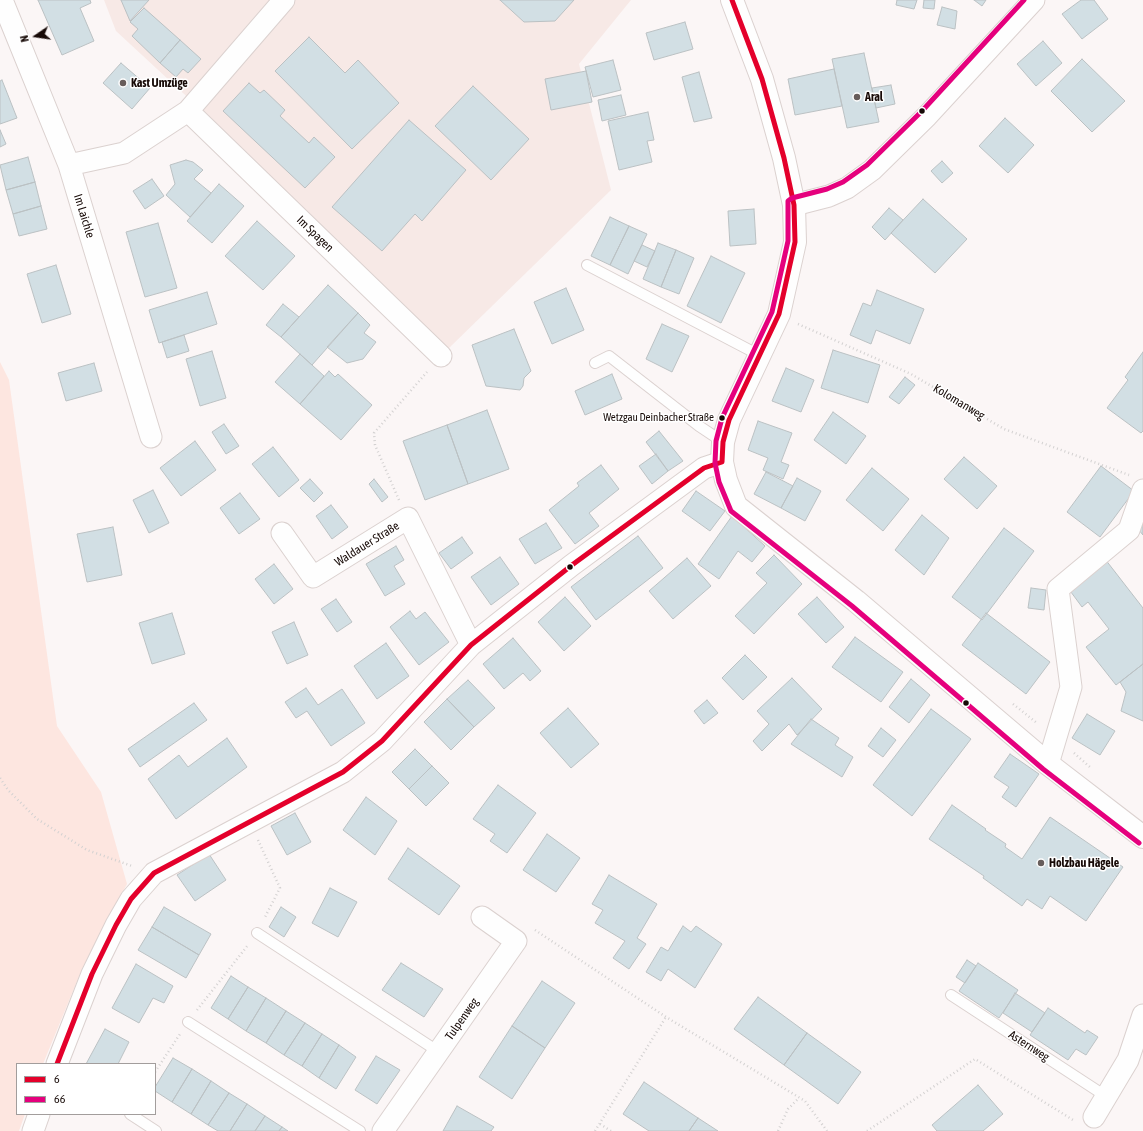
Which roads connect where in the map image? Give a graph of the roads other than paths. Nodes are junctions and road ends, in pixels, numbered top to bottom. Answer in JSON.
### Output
{"nodes":[{"id":1,"x":2,"y":0,"type":"edge"},
{"id":2,"x":284,"y":0,"type":"edge"},
{"id":3,"x":732,"y":0,"type":"edge"},
{"id":4,"x":1034,"y":0,"type":"edge"},
{"id":5,"x":188,"y":111,"type":"junction"},
{"id":6,"x":69,"y":165,"type":"junction"},
{"id":7,"x":794,"y":205,"type":"junction"},
{"id":8,"x":587,"y":265,"type":"dead end"},
{"id":9,"x":759,"y":355,"type":"junction"},
{"id":10,"x":441,"y":356,"type":"road end"},
{"id":11,"x":595,"y":363,"type":"dead end"},
{"id":12,"x":151,"y":437,"type":"dead end"},
{"id":13,"x":722,"y":452,"type":"junction"},
{"id":14,"x":1139,"y":483,"type":"edge"},
{"id":15,"x":282,"y":533,"type":"dead end"},
{"id":16,"x":472,"y":645,"type":"junction"},
{"id":17,"x":1048,"y":764,"type":"junction"},
{"id":18,"x":1143,"y":837,"type":"edge"},
{"id":19,"x":482,"y":917,"type":"dead end"},
{"id":20,"x":257,"y":933,"type":"road end"},
{"id":21,"x":951,"y":995,"type":"dead end"},
{"id":22,"x":1143,"y":1014,"type":"edge"},
{"id":23,"x":188,"y":1022,"type":"road end"},
{"id":24,"x":438,"y":1052,"type":"junction"},
{"id":25,"x":57,"y":1063,"type":"edge"},
{"id":26,"x":1108,"y":1097,"type":"junction"},
{"id":27,"x":39,"y":1115,"type":"edge"},
{"id":28,"x":132,"y":1115,"type":"edge"},
{"id":29,"x":1087,"y":1121,"type":"road end"},
{"id":30,"x":33,"y":1131,"type":"edge"},
{"id":31,"x":156,"y":1131,"type":"edge"},
{"id":32,"x":360,"y":1131,"type":"edge"},
{"id":33,"x":383,"y":1131,"type":"edge"}],
"edges":[{"from":1,"to":6,"type":"street","name":"Im Laichle"},
{"from":2,"to":5,"type":"street"},
{"from":3,"to":7,"type":"street"},
{"from":4,"to":7,"type":"street"},
{"from":5,"to":6,"type":"street"},
{"from":5,"to":10,"type":"street","name":"Im Spagen"},
{"from":6,"to":12,"type":"street","name":"Im Laichle"},
{"from":7,"to":9,"type":"street"},
{"from":8,"to":9,"type":"lane"},
{"from":9,"to":13,"type":"street"},
{"from":11,"to":13,"type":"lane"},
{"from":13,"to":16,"type":"street"},
{"from":13,"to":17,"type":"street"},
{"from":14,"to":17,"type":"street"},
{"from":15,"to":16,"type":"street","name":"Waldauer Straße"},
{"from":16,"to":25,"type":"street"},
{"from":17,"to":18,"type":"street"},
{"from":19,"to":24,"type":"street","name":"Tulpenweg"},
{"from":20,"to":24,"type":"lane"},
{"from":21,"to":26,"type":"lane","name":"Asternweg"},
{"from":22,"to":26,"type":"street"},
{"from":23,"to":32,"type":"lane"},
{"from":24,"to":33,"type":"street","name":"Tulpenweg"},
{"from":26,"to":29,"type":"street"},
{"from":27,"to":30,"type":"street"},
{"from":28,"to":31,"type":"lane"}]}
